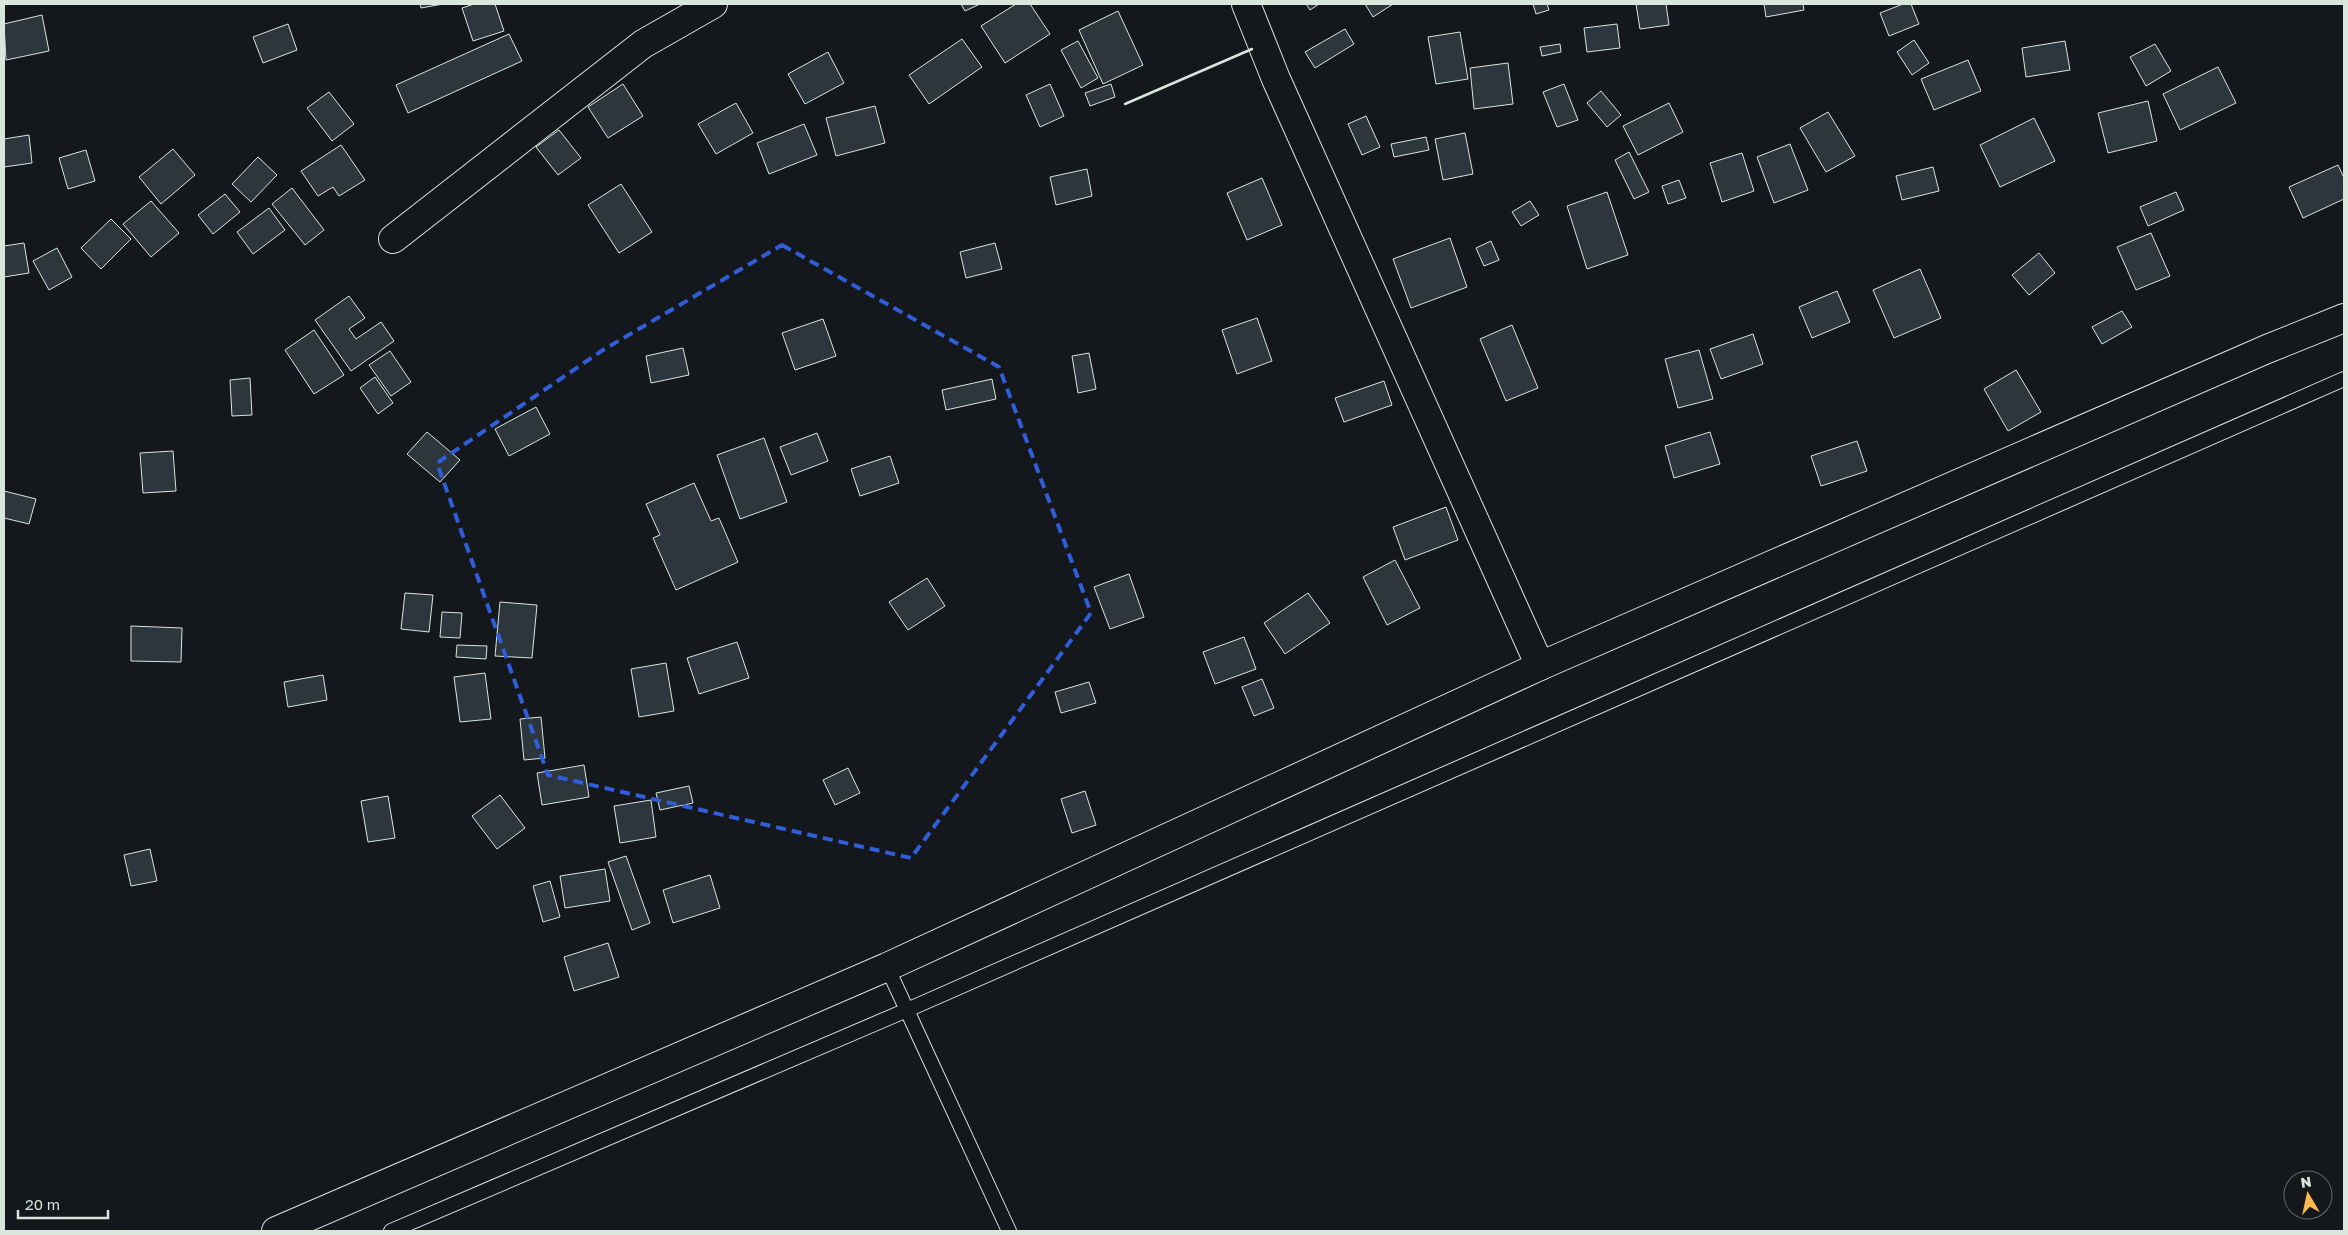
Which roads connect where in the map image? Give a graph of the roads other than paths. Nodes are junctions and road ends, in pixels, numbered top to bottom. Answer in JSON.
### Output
{"nodes":[{"id":1,"x":712,"y":4,"type":"edge"},
{"id":2,"x":1246,"y":4,"type":"edge"},
{"id":3,"x":393,"y":240,"type":"dead end"},
{"id":4,"x":2344,"y":318,"type":"edge"},
{"id":5,"x":2344,"y":379,"type":"edge"},
{"id":6,"x":1540,"y":666,"type":"junction"},
{"id":7,"x":888,"y":967,"type":"junction"},
{"id":8,"x":907,"y":1010,"type":"junction"},
{"id":9,"x":276,"y":1231,"type":"edge"},
{"id":10,"x":391,"y":1231,"type":"edge"},
{"id":11,"x":1009,"y":1231,"type":"edge"}],
"edges":[{"from":1,"to":3,"type":"street"},
{"from":2,"to":6,"type":"street"},
{"from":4,"to":6,"type":"street"},
{"from":5,"to":8,"type":"lane"},
{"from":6,"to":7,"type":"street"},
{"from":7,"to":8,"type":"lane"},
{"from":7,"to":9,"type":"street"},
{"from":8,"to":10,"type":"lane"},
{"from":8,"to":11,"type":"lane"}]}
